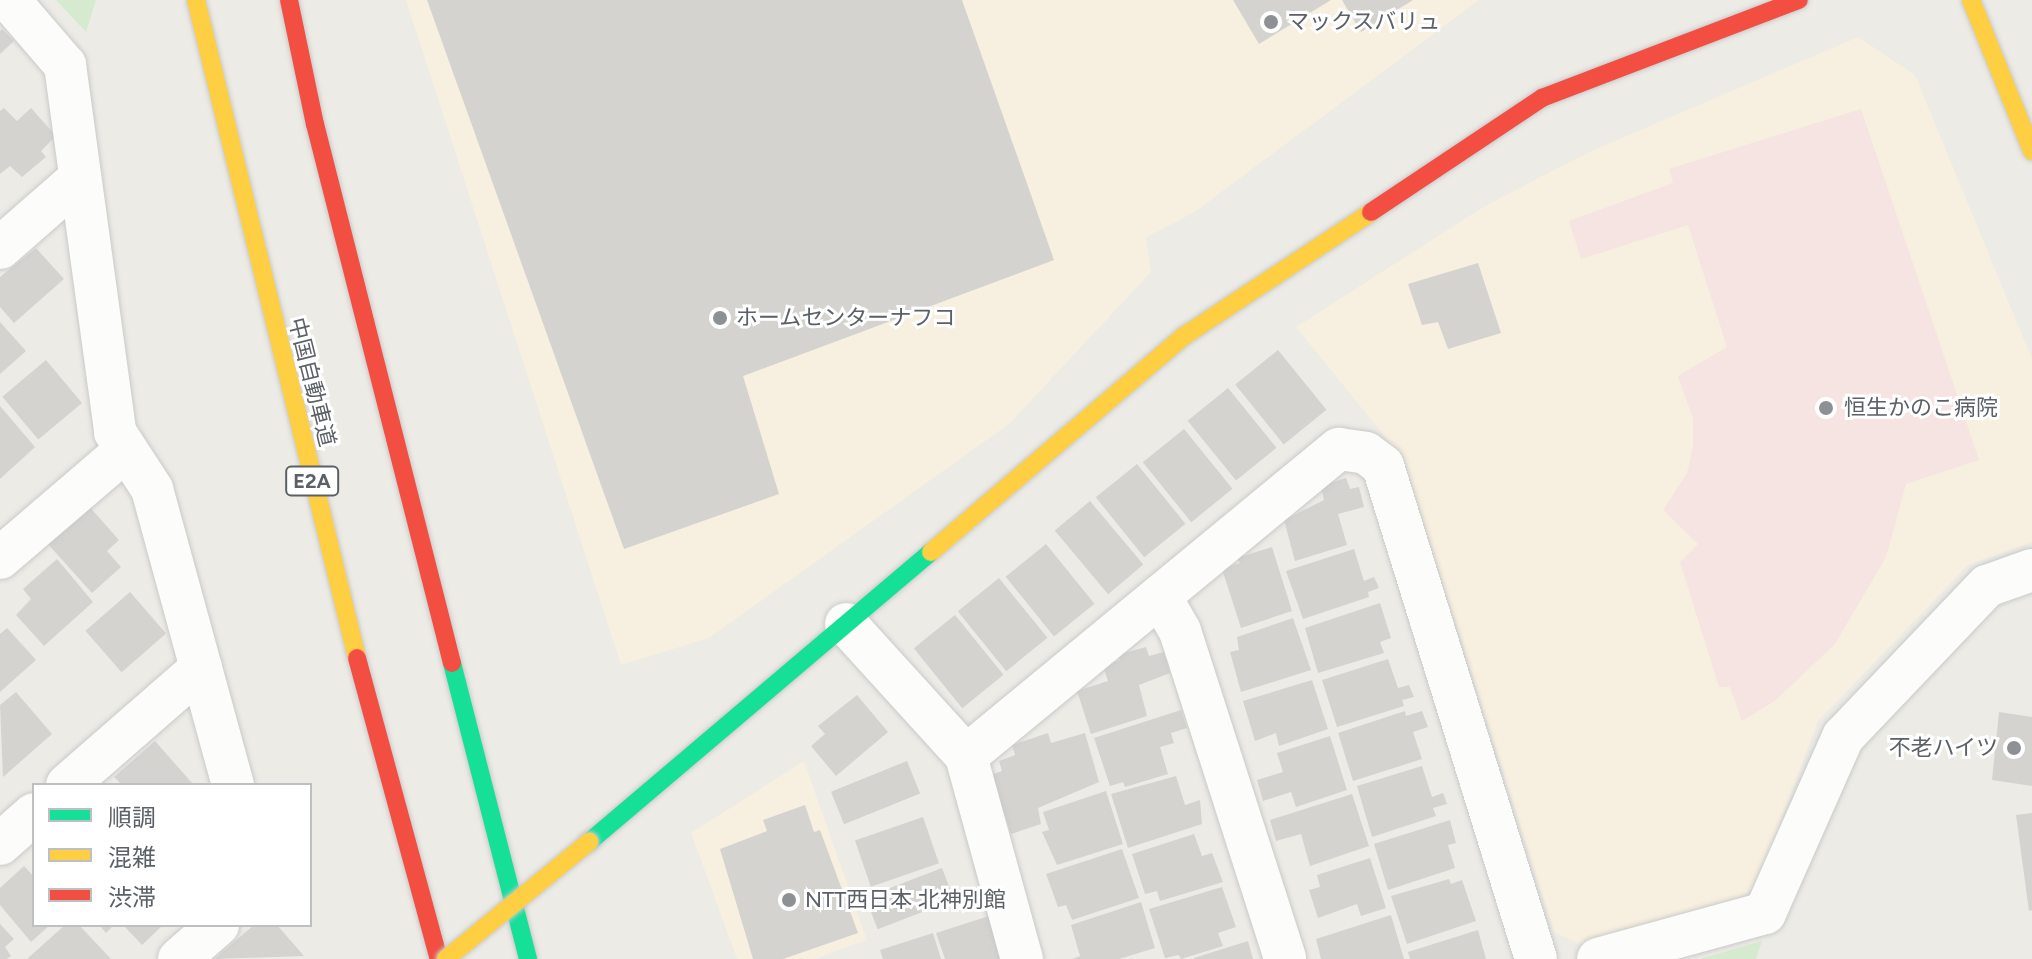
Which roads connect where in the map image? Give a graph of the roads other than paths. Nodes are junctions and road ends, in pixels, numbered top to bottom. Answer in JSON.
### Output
{"nodes":[{"id":1,"x":9,"y":0,"type":"edge"},
{"id":2,"x":196,"y":0,"type":"edge"},
{"id":3,"x":289,"y":0,"type":"edge"},
{"id":4,"x":1799,"y":0,"type":"edge"},
{"id":5,"x":1971,"y":0,"type":"edge"},
{"id":6,"x":2032,"y":151,"type":"edge"},
{"id":7,"x":80,"y":178,"type":"junction"},
{"id":8,"x":0,"y":248,"type":"edge"},
{"id":9,"x":125,"y":451,"type":"junction"},
{"id":10,"x":0,"y":558,"type":"edge"},
{"id":11,"x":2032,"y":570,"type":"edge"},
{"id":12,"x":1160,"y":596,"type":"junction"},
{"id":13,"x":846,"y":624,"type":"junction"},
{"id":14,"x":201,"y":668,"type":"junction"},
{"id":15,"x":966,"y":756,"type":"junction"},
{"id":16,"x":69,"y":783,"type":"edge"},
{"id":17,"x":232,"y":783,"type":"edge"},
{"id":18,"x":32,"y":816,"type":"edge"},
{"id":19,"x":0,"y":844,"type":"edge"},
{"id":20,"x":216,"y":927,"type":"edge"},
{"id":21,"x":179,"y":959,"type":"edge"},
{"id":22,"x":439,"y":959,"type":"edge"},
{"id":23,"x":446,"y":959,"type":"edge"},
{"id":24,"x":528,"y":959,"type":"edge"},
{"id":25,"x":1022,"y":959,"type":"edge"},
{"id":26,"x":1285,"y":959,"type":"edge"},
{"id":27,"x":1536,"y":959,"type":"edge"},
{"id":28,"x":1598,"y":959,"type":"edge"}],
"edges":[{"from":1,"to":7,"type":"street"},
{"from":2,"to":22,"type":"main road","name":"中国自動車道","number":"E2A"},
{"from":3,"to":24,"type":"main road"},
{"from":4,"to":13,"type":"main road"},
{"from":5,"to":6,"type":"main road"},
{"from":7,"to":8,"type":"street"},
{"from":7,"to":9,"type":"street"},
{"from":9,"to":10,"type":"street"},
{"from":9,"to":14,"type":"street"},
{"from":11,"to":28,"type":"street"},
{"from":12,"to":15,"type":"street"},
{"from":12,"to":26,"type":"street"},
{"from":12,"to":27,"type":"street"},
{"from":13,"to":15,"type":"street"},
{"from":13,"to":23,"type":"main road","bridge":true},
{"from":14,"to":16,"type":"street"},
{"from":14,"to":17,"type":"street"},
{"from":15,"to":25,"type":"street"},
{"from":18,"to":19,"type":"street"},
{"from":20,"to":21,"type":"street"}]}
